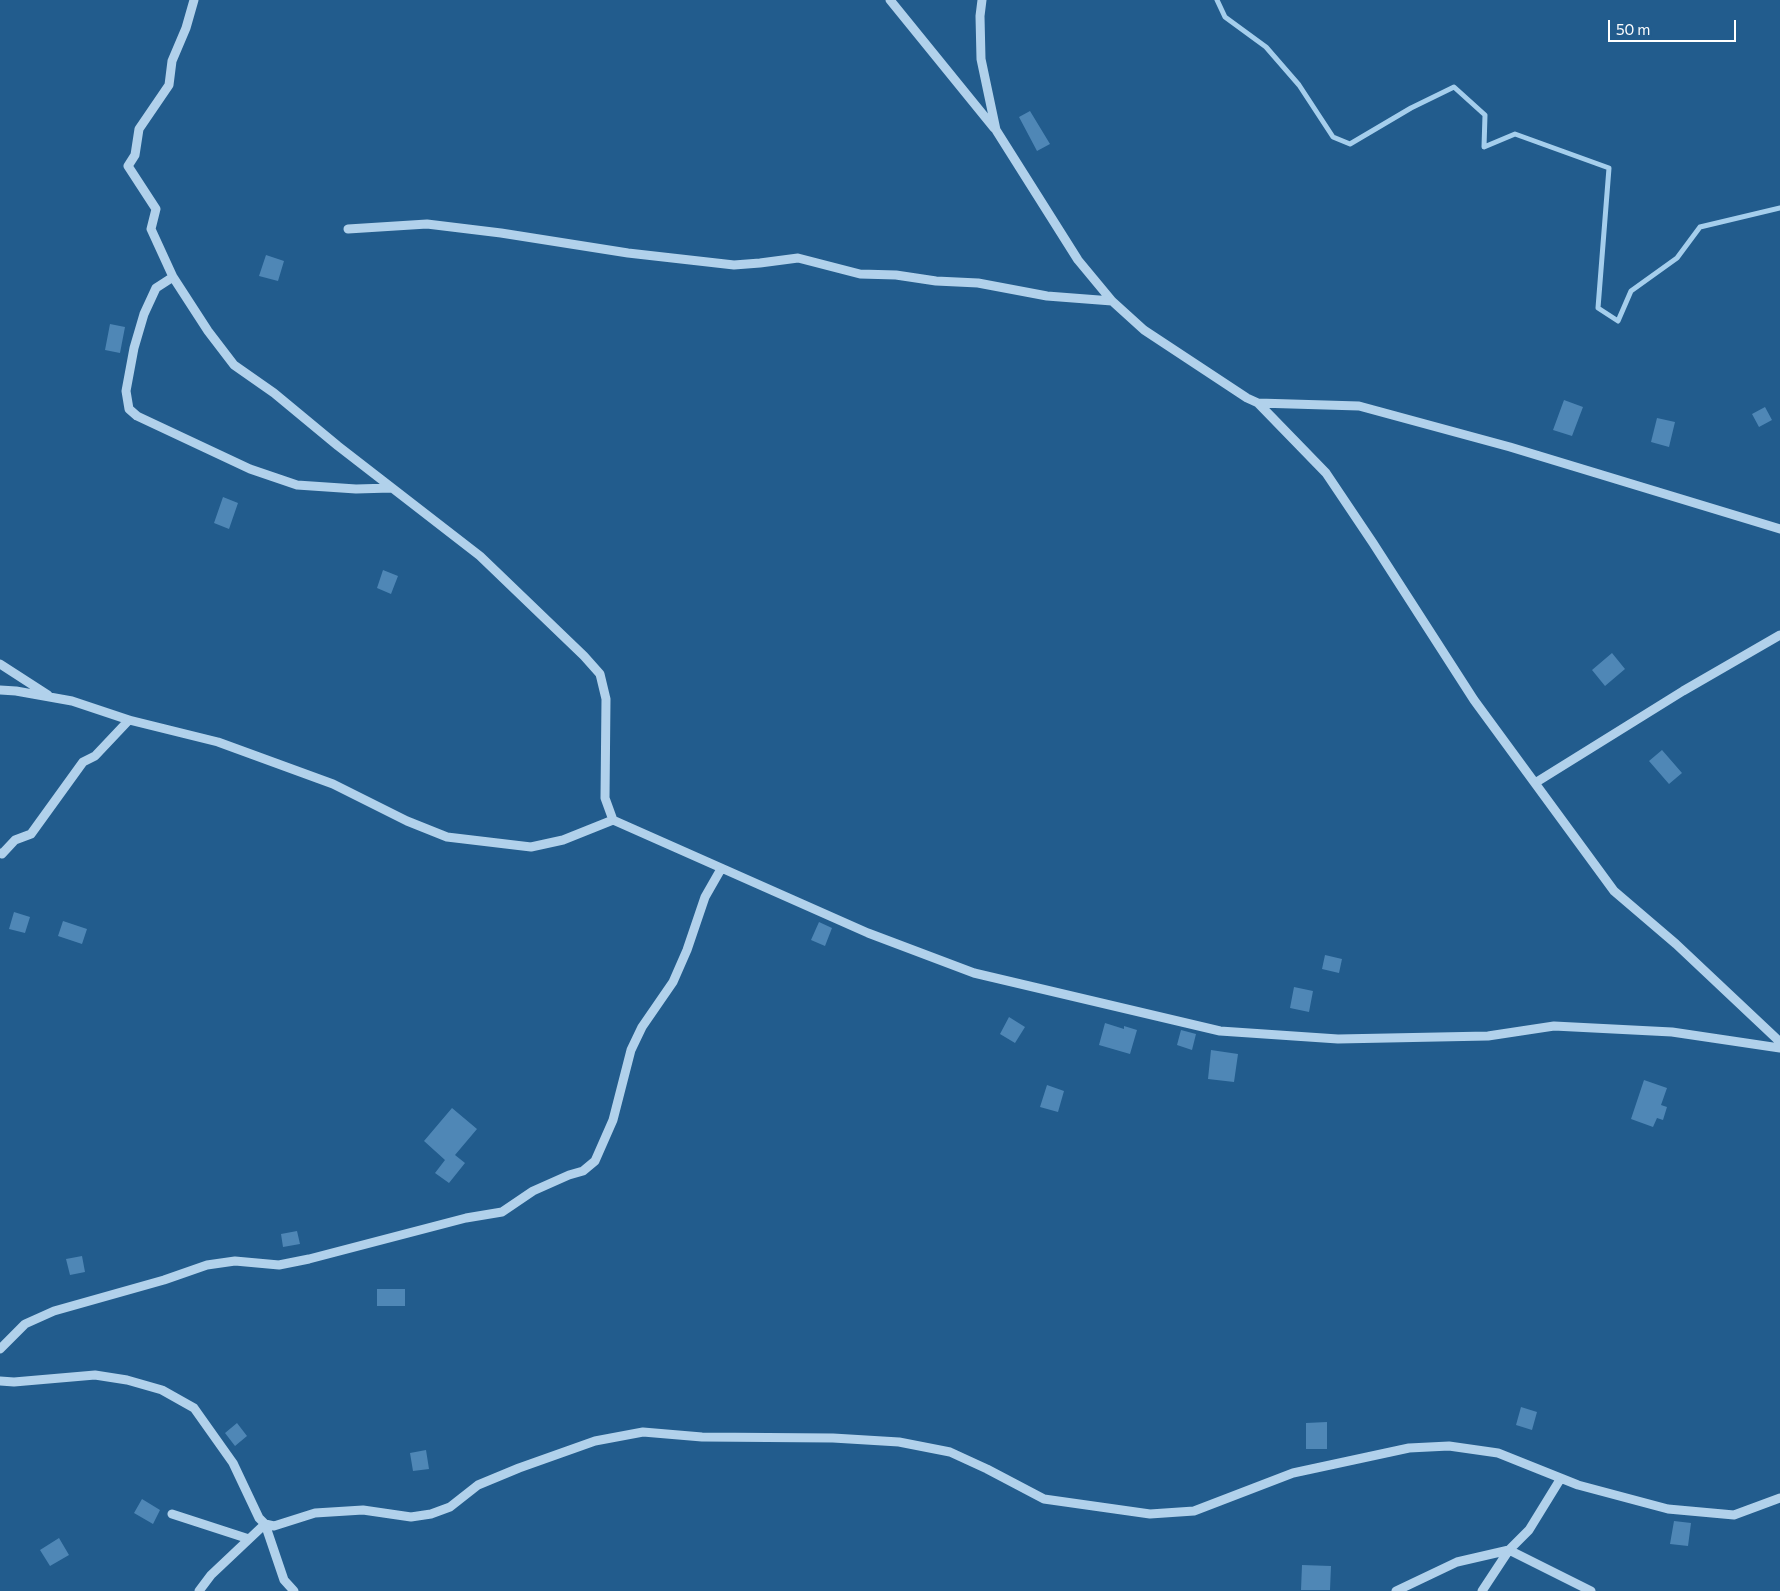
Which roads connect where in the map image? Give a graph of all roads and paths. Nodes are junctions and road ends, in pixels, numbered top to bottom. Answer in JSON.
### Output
{"nodes":[{"id":1,"x":194,"y":0,"type":"edge"},
{"id":2,"x":890,"y":0,"type":"edge"},
{"id":3,"x":982,"y":0,"type":"edge"},
{"id":4,"x":996,"y":130,"type":"junction"},
{"id":5,"x":348,"y":230,"type":"dead end"},
{"id":6,"x":173,"y":277,"type":"junction"},
{"id":7,"x":1112,"y":301,"type":"junction"},
{"id":8,"x":1258,"y":403,"type":"junction"},
{"id":9,"x":391,"y":488,"type":"junction"},
{"id":10,"x":1780,"y":529,"type":"edge"},
{"id":11,"x":1780,"y":634,"type":"edge"},
{"id":12,"x":0,"y":664,"type":"edge"},
{"id":13,"x":0,"y":690,"type":"edge"},
{"id":14,"x":52,"y":698,"type":"junction"},
{"id":15,"x":129,"y":720,"type":"junction"},
{"id":16,"x":1535,"y":783,"type":"junction"},
{"id":17,"x":612,"y":820,"type":"junction"},
{"id":18,"x":0,"y":853,"type":"edge"},
{"id":19,"x":721,"y":869,"type":"junction"},
{"id":20,"x":1780,"y":1042,"type":"edge"},
{"id":21,"x":1780,"y":1048,"type":"edge"},
{"id":22,"x":0,"y":1349,"type":"edge"},
{"id":23,"x":0,"y":1380,"type":"edge"},
{"id":24,"x":1561,"y":1478,"type":"junction"},
{"id":25,"x":1780,"y":1498,"type":"edge"},
{"id":26,"x":172,"y":1514,"type":"dead end"},
{"id":27,"x":264,"y":1524,"type":"junction"},
{"id":28,"x":249,"y":1539,"type":"junction"},
{"id":29,"x":1509,"y":1550,"type":"junction"},
{"id":30,"x":199,"y":1591,"type":"edge"},
{"id":31,"x":294,"y":1591,"type":"edge"},
{"id":32,"x":1396,"y":1591,"type":"edge"},
{"id":33,"x":1482,"y":1591,"type":"edge"},
{"id":34,"x":1592,"y":1591,"type":"edge"}],
"edges":[{"from":1,"to":6,"type":"street"},
{"from":2,"to":4,"type":"street"},
{"from":3,"to":4,"type":"street"},
{"from":4,"to":7,"type":"street"},
{"from":5,"to":7,"type":"street"},
{"from":6,"to":9,"type":"street"},
{"from":6,"to":9,"type":"street"},
{"from":7,"to":8,"type":"street"},
{"from":8,"to":10,"type":"street"},
{"from":8,"to":16,"type":"street"},
{"from":9,"to":17,"type":"street"},
{"from":11,"to":16,"type":"street"},
{"from":12,"to":14,"type":"street"},
{"from":13,"to":14,"type":"street"},
{"from":14,"to":15,"type":"street"},
{"from":15,"to":17,"type":"street"},
{"from":15,"to":18,"type":"street"},
{"from":16,"to":20,"type":"street"},
{"from":17,"to":19,"type":"street"},
{"from":19,"to":21,"type":"street"},
{"from":19,"to":22,"type":"street"},
{"from":23,"to":27,"type":"street"},
{"from":24,"to":25,"type":"street"},
{"from":24,"to":27,"type":"street"},
{"from":24,"to":29,"type":"street"},
{"from":26,"to":28,"type":"street"},
{"from":27,"to":28,"type":"street"},
{"from":27,"to":31,"type":"street"},
{"from":28,"to":30,"type":"street"},
{"from":29,"to":32,"type":"street"},
{"from":29,"to":33,"type":"street"},
{"from":29,"to":34,"type":"street"}]}
